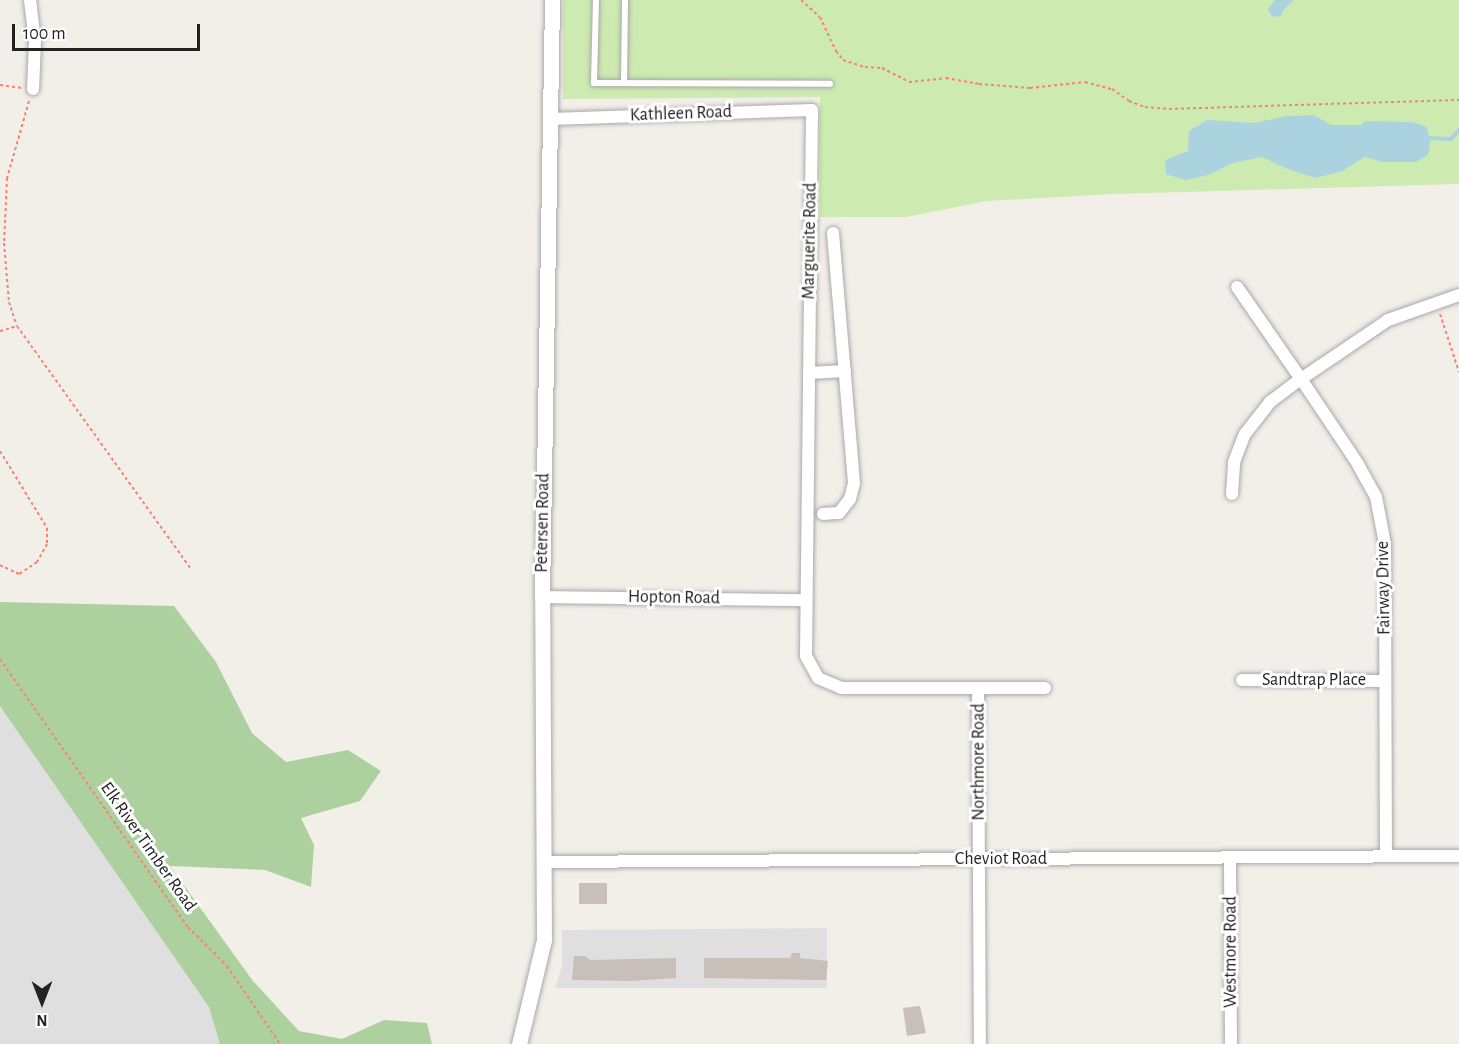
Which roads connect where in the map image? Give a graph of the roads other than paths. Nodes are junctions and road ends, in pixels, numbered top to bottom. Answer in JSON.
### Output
{"nodes":[{"id":1,"x":30,"y":0,"type":"edge"},
{"id":2,"x":552,"y":0,"type":"edge"},
{"id":3,"x":596,"y":0,"type":"edge"},
{"id":4,"x":626,"y":0,"type":"edge"},
{"id":5,"x":624,"y":83,"type":"junction"},
{"id":6,"x":830,"y":84,"type":"dead end"},
{"id":7,"x":33,"y":89,"type":"road end"},
{"id":8,"x":812,"y":110,"type":"joint"},
{"id":9,"x":551,"y":119,"type":"junction"},
{"id":10,"x":833,"y":233,"type":"dead end"},
{"id":11,"x":1237,"y":287,"type":"dead end"},
{"id":12,"x":1459,"y":296,"type":"edge"},
{"id":13,"x":845,"y":371,"type":"junction"},
{"id":14,"x":808,"y":373,"type":"junction"},
{"id":15,"x":1301,"y":379,"type":"junction"},
{"id":16,"x":1232,"y":494,"type":"dead end"},
{"id":17,"x":823,"y":514,"type":"dead end"},
{"id":18,"x":542,"y":597,"type":"junction"},
{"id":19,"x":806,"y":600,"type":"junction"},
{"id":20,"x":1242,"y":680,"type":"dead end"},
{"id":21,"x":1385,"y":681,"type":"junction"},
{"id":22,"x":978,"y":688,"type":"junction"},
{"id":23,"x":1045,"y":688,"type":"dead end"},
{"id":24,"x":1386,"y":856,"type":"junction"},
{"id":25,"x":1459,"y":856,"type":"edge"},
{"id":26,"x":979,"y":859,"type":"junction"},
{"id":27,"x":1230,"y":859,"type":"junction"},
{"id":28,"x":544,"y":862,"type":"junction"},
{"id":29,"x":519,"y":1044,"type":"edge"},
{"id":30,"x":980,"y":1044,"type":"edge"},
{"id":31,"x":1231,"y":1044,"type":"edge"}],
"edges":[{"from":1,"to":7,"type":"street"},
{"from":2,"to":9,"type":"street","name":"Petersen Road"},
{"from":3,"to":5,"type":"lane"},
{"from":4,"to":5,"type":"lane"},
{"from":5,"to":6,"type":"lane"},
{"from":8,"to":9,"type":"street","name":"Kathleen Road"},
{"from":8,"to":14,"type":"street","name":"Marguerite Road"},
{"from":9,"to":18,"type":"street","name":"Petersen Road"},
{"from":10,"to":13,"type":"street","name":"Marguerite Road"},
{"from":11,"to":15,"type":"street","name":"Fairway Drive"},
{"from":12,"to":15,"type":"street"},
{"from":13,"to":14,"type":"street"},
{"from":13,"to":17,"type":"street","name":"Marguerite Road"},
{"from":14,"to":19,"type":"street","name":"Marguerite Road"},
{"from":15,"to":16,"type":"street"},
{"from":15,"to":21,"type":"street","name":"Fairway Drive"},
{"from":18,"to":19,"type":"street","name":"Hopton Road"},
{"from":18,"to":28,"type":"street","name":"Petersen Road"},
{"from":19,"to":22,"type":"street","name":"Northmore Road"},
{"from":20,"to":21,"type":"street","name":"Sandtrap Place"},
{"from":21,"to":24,"type":"street","name":"Fairway Drive"},
{"from":22,"to":23,"type":"street"},
{"from":22,"to":26,"type":"street","name":"Northmore Road"},
{"from":24,"to":25,"type":"street","name":"Cheviot Road"},
{"from":24,"to":27,"type":"street","name":"Cheviot Road"},
{"from":26,"to":27,"type":"street","name":"Cheviot Road"},
{"from":26,"to":28,"type":"street","name":"Cheviot Road"},
{"from":26,"to":30,"type":"street","name":"Northmore Road"},
{"from":27,"to":31,"type":"street","name":"Westmore Road"},
{"from":28,"to":29,"type":"street","name":"Petersen Road"}]}
